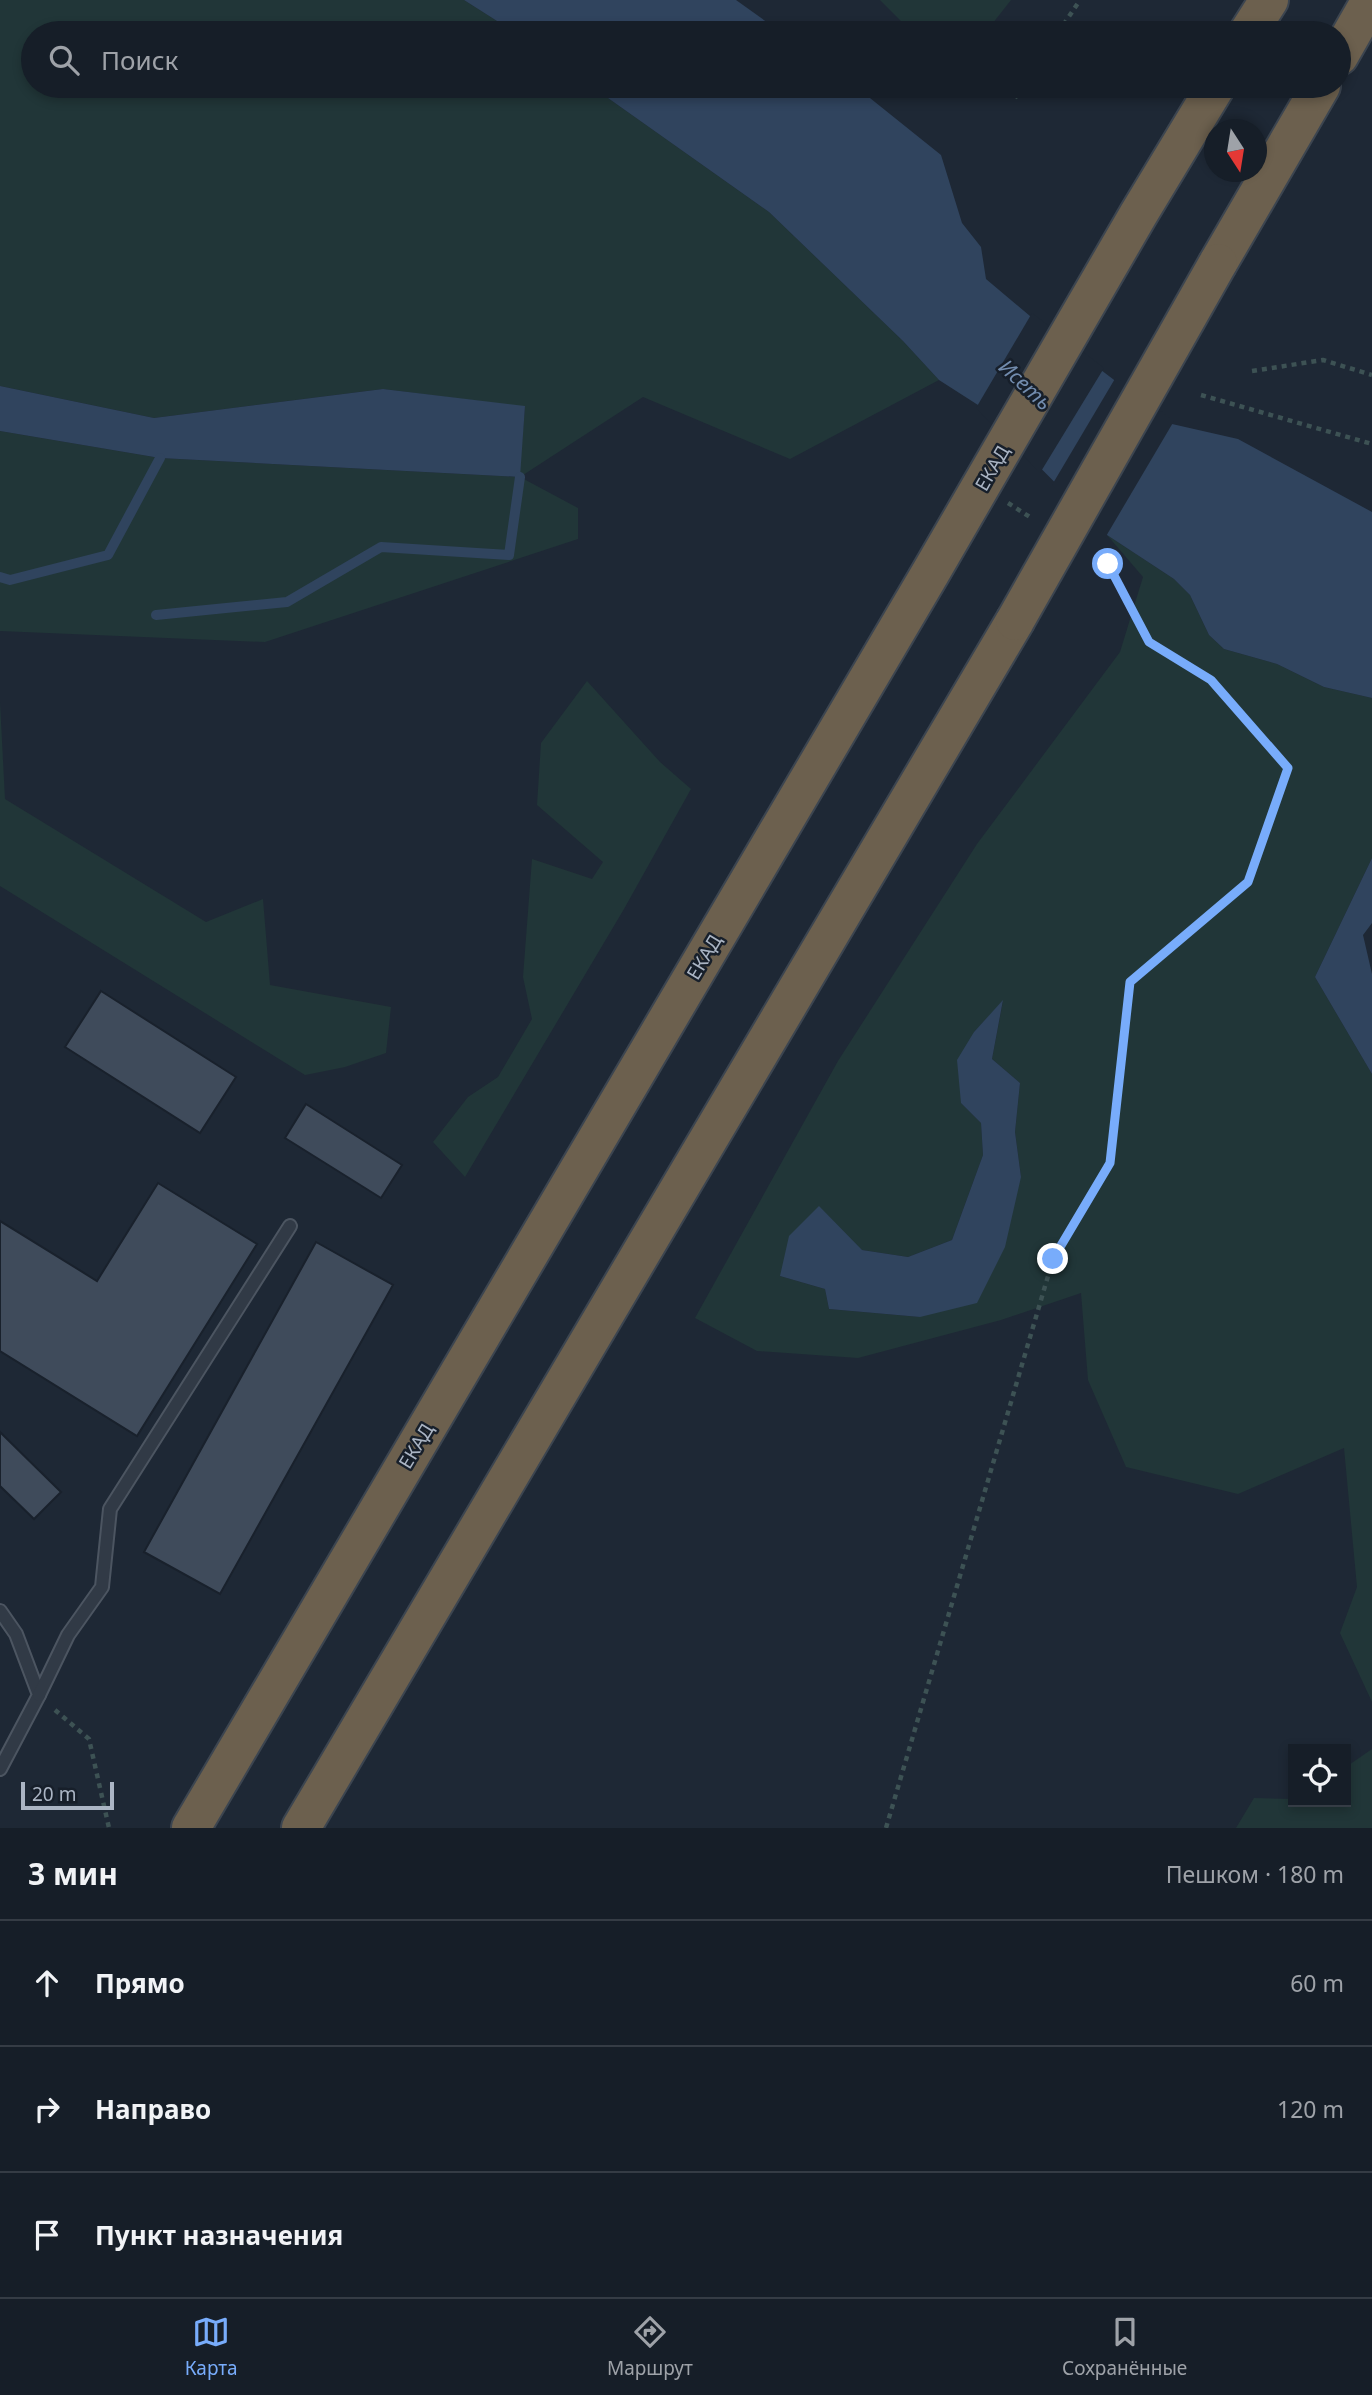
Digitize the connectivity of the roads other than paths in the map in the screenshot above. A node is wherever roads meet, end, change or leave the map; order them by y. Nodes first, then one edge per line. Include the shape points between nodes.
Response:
1 (1269, 0) edge
2 (1371, 0) edge
3 (1256, 21) edge
4 (1351, 35) edge
5 (1209, 98) edge
6 (1314, 98) edge
7 (290, 1226) dead end
8 (0, 1611) edge
9 (39, 1695) junction
10 (0, 1769) edge
11 (191, 1828) edge
12 (302, 1828) edge

1 - 3 highway
2 - 4 highway
5 - 11 highway, ЕКАД
6 - 12 highway, bridge via 1015,621
7 - 9 lane via 110,1509 102,1587 68,1634
8 - 9 lane via 16,1634
9 - 10 lane

